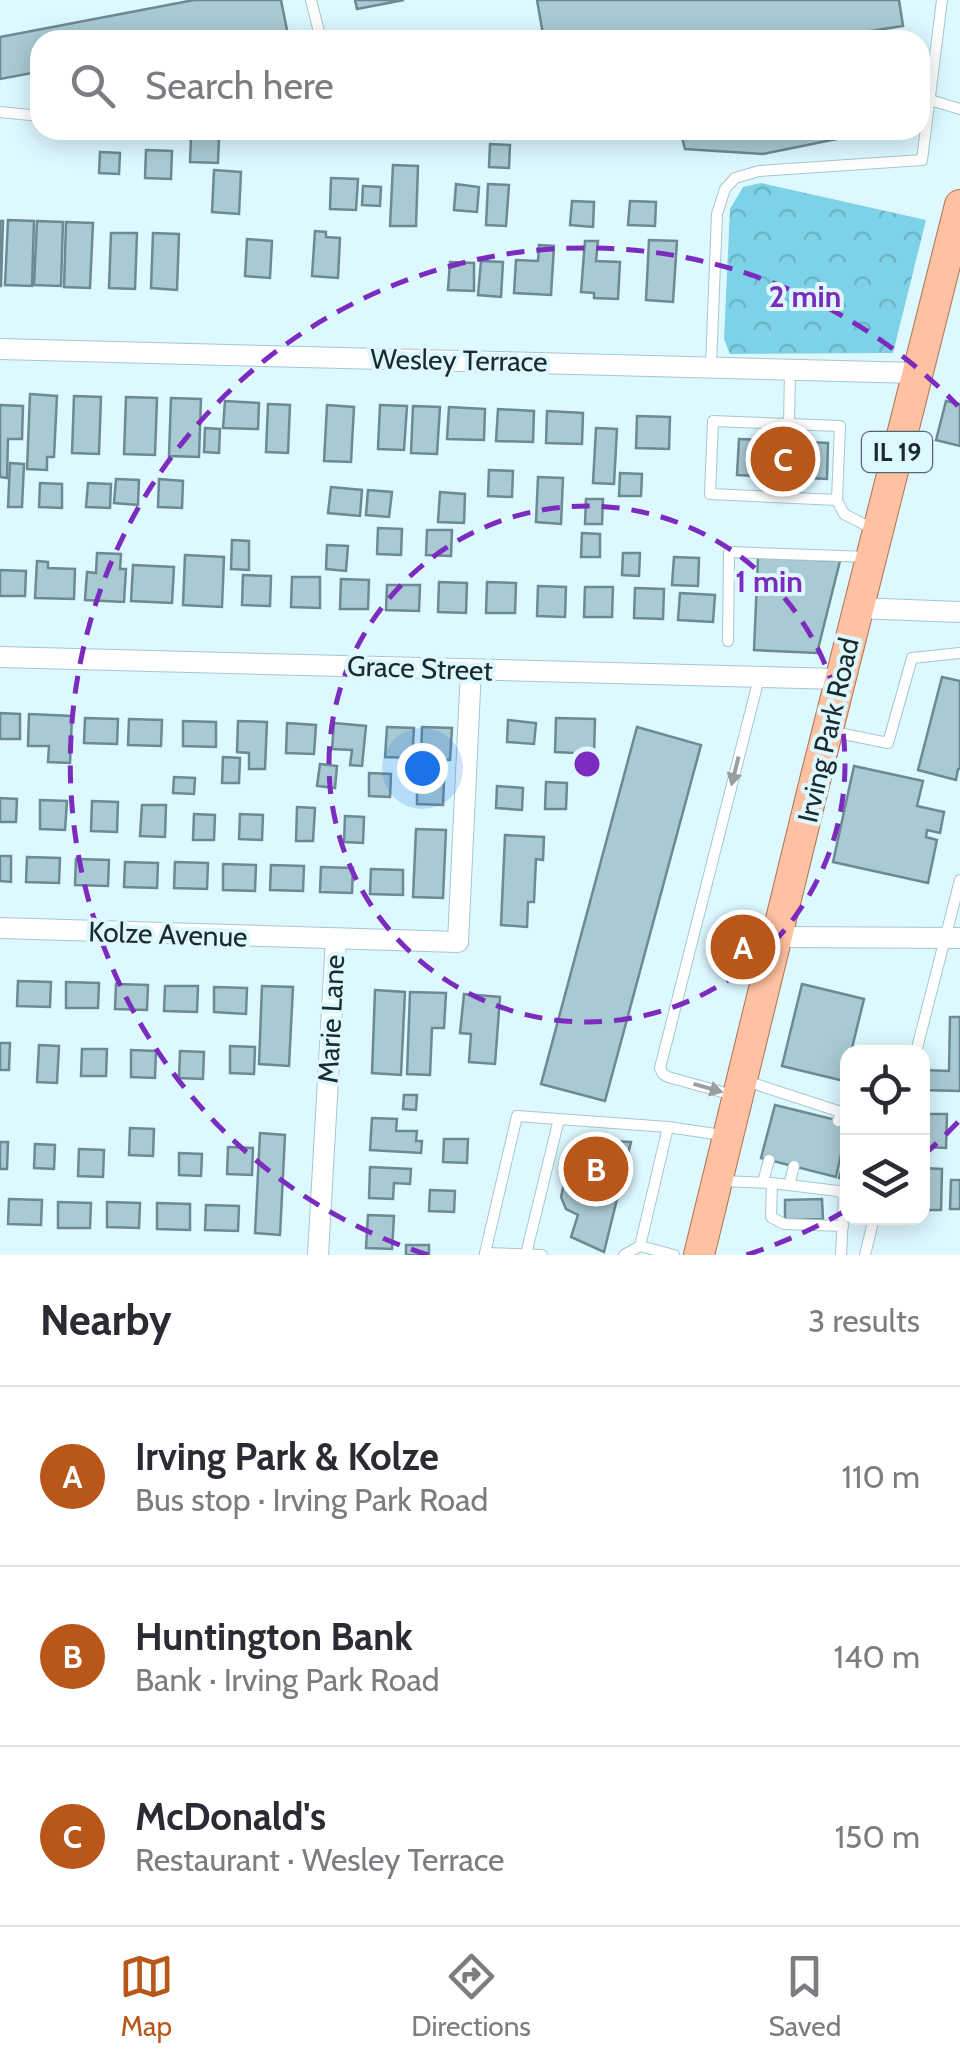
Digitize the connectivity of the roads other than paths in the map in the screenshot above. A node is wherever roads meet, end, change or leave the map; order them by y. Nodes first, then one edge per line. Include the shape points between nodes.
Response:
1 (311, 0) edge
2 (942, 0) edge
3 (318, 30) edge
4 (930, 100) joint
5 (960, 109) edge
6 (0, 112) edge
7 (30, 115) edge
8 (925, 140) edge
9 (960, 206) edge
10 (0, 349) edge
11 (711, 366) junction
12 (790, 370) junction
13 (917, 373) junction
14 (789, 424) junction
15 (837, 500) junction
16 (873, 544) junction
17 (856, 608) junction
18 (960, 612) edge
19 (728, 640) dead end
20 (960, 653) edge
21 (0, 656) edge
22 (471, 669) junction
23 (759, 677) junction
24 (840, 679) junction
25 (828, 731) junction
26 (960, 880) edge
27 (0, 928) edge
28 (778, 937) junction
29 (953, 938) edge
30 (336, 939) junction
31 (918, 1045) edge
32 (740, 1088) junction
33 (786, 1094) junction
34 (783, 1107) dead end
35 (558, 1119) junction
36 (838, 1121) dead end
37 (668, 1126) junction
38 (727, 1136) junction
39 (769, 1160) dead end
40 (794, 1166) dead end
41 (822, 1174) dead end
42 (717, 1180) junction
43 (767, 1183) junction
44 (790, 1185) junction
45 (819, 1188) junction
46 (872, 1225) edge
47 (842, 1226) junction
48 (640, 1246) junction
49 (526, 1254) edge
50 (318, 1255) edge
51 (542, 1255) edge
52 (624, 1255) edge
53 (674, 1255) edge
54 (699, 1255) edge
55 (841, 1255) edge
56 (864, 1255) edge

1 - 3 lane
2 - 4 lane
4 - 5 lane
6 - 7 lane
8 - 11 lane via 922,160 735,178 716,214
9 - 13 main road, Irving Park Road / IL 19
10 - 11 street, Wesley Terrace
11 - 12 street, Wesley Terrace
12 - 13 street, Wesley Terrace
12 - 14 lane
13 - 16 main road, Irving Park Road / IL 19
14 - 15 lane via 840,426
14 - 15 lane via 713,421 710,494
15 - 16 lane
16 - 17 main road, Irving Park Road / IL 19
16 - 19 lane via 729,552
17 - 18 street
17 - 24 main road, Irving Park Road / IL 19
20 - 25 lane via 912,658 888,742
21 - 22 street, Grace Street
22 - 23 street, Grace Street
22 - 30 street, Marie Lane via 458,942
23 - 24 street, Grace Street
23 -> 32 lane via 660,1066 668,1077
24 - 25 main road, Irving Park Road / IL 19
25 - 28 main road, Irving Park Road / IL 19
26 - 29 lane
27 - 30 street, Kolze Avenue
28 - 29 street
28 - 32 main road, Irving Park Road / IL 19
29 - 31 lane
30 - 50 street, Marie Lane
32 - 33 lane
32 - 38 main road, Irving Park Road / IL 19
33 - 34 lane
33 - 36 lane via 810,1108 840,1112
35 - 37 lane
35 - 49 lane
35 - 49 lane via 517,1116 485,1253
37 - 38 lane
37 - 48 lane
38 - 42 main road, Irving Park Road / IL 19
39 - 43 lane
40 - 44 lane
41 - 45 lane
42 - 43 lane
42 - 54 main road, Irving Park Road / IL 19
43 - 44 lane
43 - 47 lane via 771,1216 784,1224
44 - 45 lane
45 - 47 lane via 844,1196
46 - 56 lane
47 - 55 lane
48 - 52 lane
48 - 53 lane
49 - 51 lane

